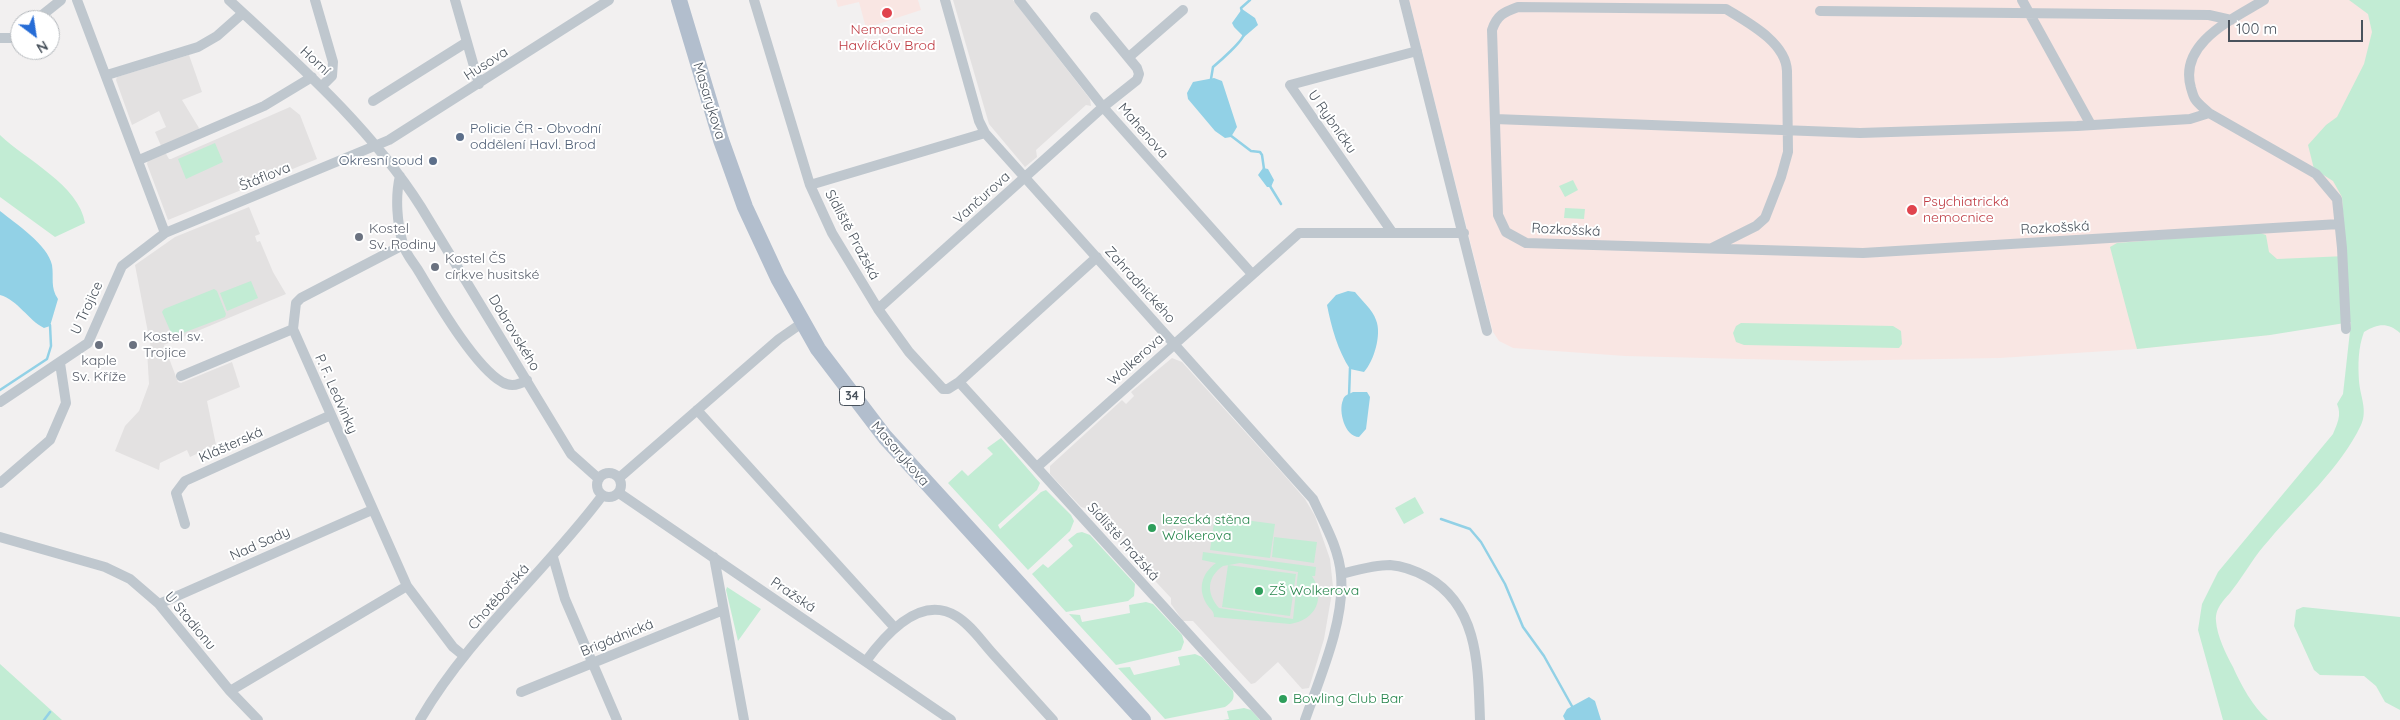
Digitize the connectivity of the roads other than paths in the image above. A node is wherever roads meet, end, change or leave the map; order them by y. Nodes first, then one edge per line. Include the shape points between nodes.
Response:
1 (61, 0) edge
2 (78, 0) edge
3 (229, 0) edge
4 (315, 0) edge
5 (455, 0) edge
6 (609, 0) edge
7 (680, 0) edge
8 (754, 0) edge
9 (945, 0) edge
10 (1019, 0) edge
11 (1404, 0) edge
12 (2022, 0) edge
13 (2264, 0) edge
14 (1528, 4) edge
15 (48, 10) edge
16 (1183, 10) dead end
17 (1820, 11) dead end
18 (243, 13) junction
19 (2029, 13) junction
20 (1095, 17) dead end
21 (2231, 20) junction
22 (467, 42) junction
23 (1417, 51) junction
24 (1129, 57) junction
25 (107, 75) junction
26 (312, 77) junction
27 (479, 84) junction
28 (322, 86) junction
29 (373, 101) dead end
30 (1103, 107) junction
31 (2208, 113) junction
32 (1495, 119) junction
33 (2091, 125) junction
34 (1788, 130) junction
35 (985, 133) junction
36 (376, 147) junction
37 (139, 160) junction
38 (400, 176) junction
39 (1024, 178) junction
40 (810, 185) junction
41 (2339, 224) junction
42 (165, 232) junction
43 (1392, 232) junction
44 (1464, 233) junction
45 (403, 245) junction
46 (1712, 248) junction
47 (1097, 257) junction
48 (1252, 274) junction
49 (878, 308) junction
50 (802, 323) junction
51 (293, 329) junction
52 (2346, 329) dead end
53 (1488, 331) dead end
54 (1174, 344) junction
55 (60, 363) junction
56 (181, 376) dead end
57 (527, 380) junction
58 (959, 382) junction
59 (0, 402) edge
60 (697, 410) junction
61 (331, 415) junction
62 (1037, 467) junction
63 (619, 478) junction
64 (599, 479) junction
65 (0, 483) edge
66 (619, 493) junction
67 (602, 496) junction
68 (372, 510) junction
69 (185, 524) dead end
70 (0, 537) edge
71 (553, 557) junction
72 (714, 557) junction
73 (1341, 574) junction
74 (406, 586) junction
75 (159, 604) junction
76 (723, 610) junction
77 (895, 628) junction
78 (464, 656) junction
79 (866, 661) junction
80 (592, 662) junction
81 (230, 691) junction
82 (521, 692) dead end
83 (938, 716) edge
84 (613, 719) edge
85 (258, 720) edge
86 (420, 720) edge
87 (744, 720) edge
88 (951, 720) edge
89 (1053, 720) edge
90 (1143, 720) edge
91 (1267, 720) edge
92 (1305, 720) edge
93 (1480, 720) edge

1 - 15 street
2 - 25 street
3 - 18 street, Horní
4 - 28 street via 333,62 332,76
5 - 22 street
6 - 27 street, Husova
7 - 50 main road, Masarykova / 34 via 721,140 745,207
8 - 40 street, Sídliště Pražská
9 - 35 street, Zahradnického
10 - 30 street, Mahenova
11 - 23 street
12 - 19 street
13 - 21 street
14 - 32 street, Rozkošská via 1505,11 1496,18 1492,30
14 - 34 street, Rozkošská via 1726,9 1778,47 1787,62
16 - 24 street
17 - 19 street
18 - 25 street via 208,42
18 - 26 street, Horní
19 - 21 street via 2209,15
19 - 33 street
20 - 24 street, Vančurova
21 - 31 street via 2199,45 2191,61 2188,76 2194,98
22 - 27 street
22 - 29 street, Husova
23 - 43 street, U Rybníčku via 1290,85
23 - 44 street
24 - 30 street, Vančurova via 1139,74 1137,80
25 - 37 street
26 - 28 street, Horní
26 - 37 street via 264,106
27 - 36 street, Husova
28 - 36 street, Horní
30 - 39 street, Vančurova
30 - 48 street, Mahenova
31 - 33 street via 2190,119
31 - 41 street via 2316,174 2336,199
32 - 34 street
32 - 46 street, Rozkošská via 1498,215 1504,228 1517,239 1526,243
33 - 34 street via 1860,133
34 - 46 street, Rozkošská via 1785,160 1765,218 1756,226
35 - 39 street, Zahradnického
35 - 40 street
36 - 38 street, Dobrovského
36 - 42 street, Štáflova
37 - 42 street
38 - 45 street via 396,192
38 - 57 street, Dobrovského
39 - 47 street, Zahradnického
39 - 49 street, Vančurova
40 - 49 street, Sídliště Pražská via 832,234
41 - 46 street, Rozkošská via 1863,253
41 - 52 street
42 - 55 street, U Trojice via 122,266 90,339
43 - 44 street
43 - 48 street, Wolkerova via 1299,233
44 - 53 street
45 - 51 street via 301,298 296,304
45 - 57 street via 483,366 502,382 517,385
47 - 54 street, Zahradnického
47 - 58 street
48 - 54 street, Wolkerova
49 - 58 street, Sídliště Pražská via 909,352 940,386 945,390
50 - 60 street
50 - 90 main road, Masarykova / 34 via 829,365 885,437
51 - 56 street
51 - 61 street, P. F. Ledvinky
54 - 62 street, Wolkerova
54 - 73 street, Zahradnického via 1312,499 1332,540
55 - 59 street, U Trojice
55 - 65 street via 66,403 50,440
57 - 64 street, Dobrovského via 571,454
58 - 62 street, Sídliště Pražská
60 - 63 street
60 - 77 street
61 - 68 street, P. F. Ledvinky
61 - 69 street, Klášterská via 185,481 176,493
62 - 91 street, Sídliště Pražská
63 - 64 street via 609,473
63 - 66 street via 622,485
64 - 67 street via 597,488
66 - 67 street via 613,497
66 - 72 street, Pražská
67 - 71 street, Chotěbořská
68 - 74 street, P. F. Ledvinky
68 - 75 street, Nad Sady
70 - 75 street, U Stadionu via 105,567 130,579
71 - 78 street, Chotěbořská
71 - 80 street via 565,600
72 - 76 street
72 - 79 street, Pražská
73 - 92 street, Zahradnického via 1335,626
73 - 93 street via 1376,566 1393,566 1424,575 1447,591 1465,615 1472,635
74 - 78 street, P. F. Ledvinky via 453,647
74 - 81 street
75 - 81 street, U Stadionu
76 - 80 street, Brigádnická
76 - 87 street
77 - 79 street
77 - 89 street via 922,612 939,611 955,616 968,626
78 - 86 street, Chotěbořská
79 - 83 street, Pražská
80 - 82 street, Brigádnická
80 - 84 street
81 - 85 street, U Stadionu
83 - 88 street, Pražská

